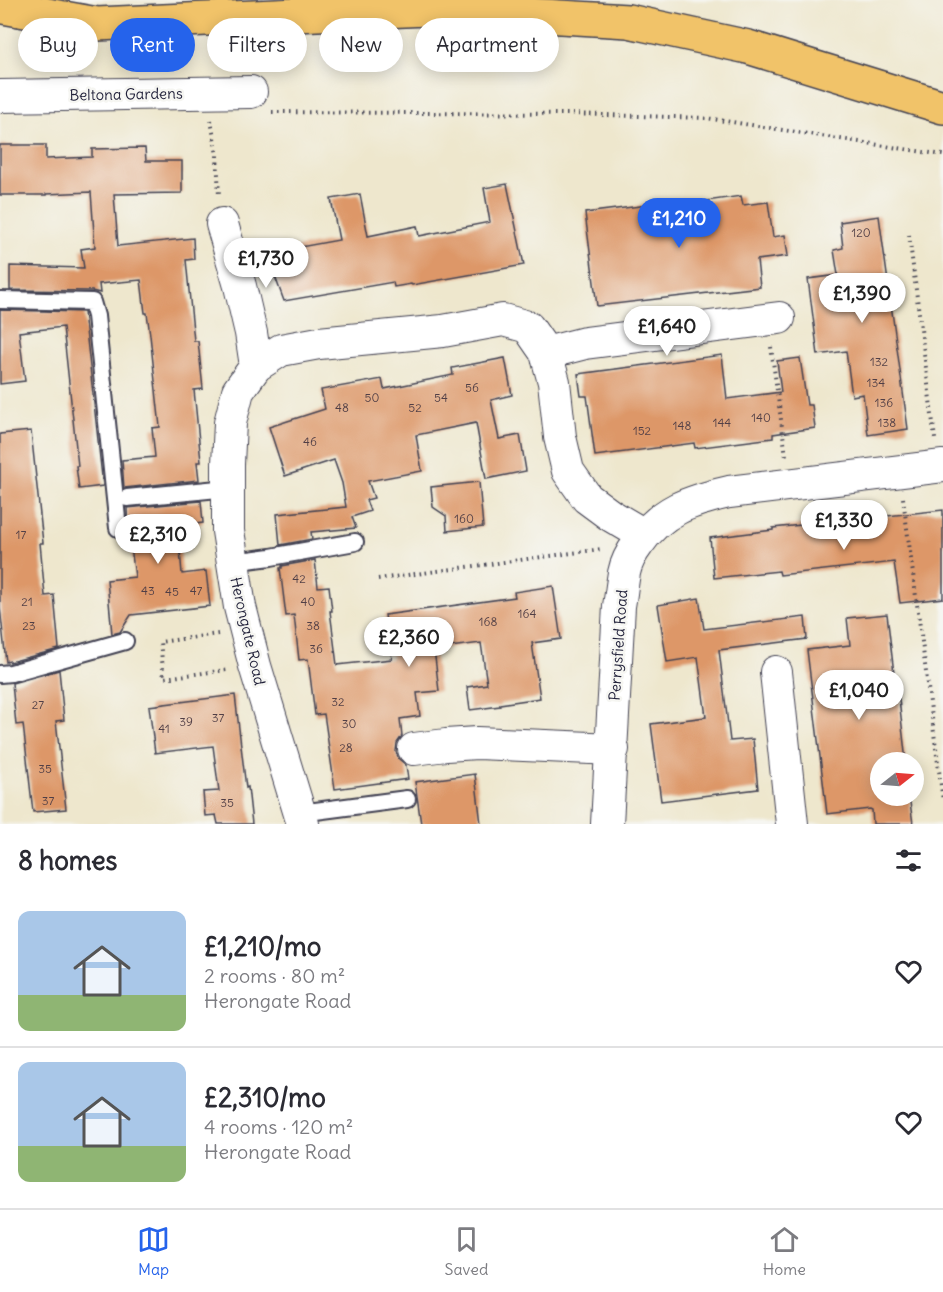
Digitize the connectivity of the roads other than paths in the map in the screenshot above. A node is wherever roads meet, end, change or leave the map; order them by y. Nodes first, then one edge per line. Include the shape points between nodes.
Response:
1 (60, 0) edge
2 (2, 7) edge
3 (251, 92) road end
4 (0, 96) edge
5 (943, 107) edge
6 (222, 224) road end
7 (0, 300) edge
8 (773, 319) road end
9 (546, 353) junction
10 (256, 366) junction
11 (941, 466) edge
12 (228, 488) junction
13 (127, 498) dead end
14 (118, 528) dead end
15 (644, 535) junction
16 (355, 542) dead end
17 (233, 562) junction
18 (125, 641) dead end
19 (776, 672) dead end
20 (0, 674) edge
21 (414, 749) dead end
22 (613, 749) junction
23 (407, 799) dead end
24 (302, 818) edge
25 (608, 824) edge
26 (792, 824) edge

1 - 2 highway
2 - 5 highway via 97,24 427,9 628,21 748,47
3 - 4 street, Beltona Gardens
6 - 10 street via 240,286
7 - 14 lane via 92,302
8 - 9 street via 585,343
9 - 10 street, Herongate Road via 528,327 503,320 281,350
9 - 15 street, Herongate Road via 568,471 587,498
10 - 12 street, Herongate Road via 238,391 230,423
11 - 15 street, Perrysfield Road via 729,492 675,509
12 - 13 lane
12 - 17 street, Herongate Road
15 - 22 street, Perrysfield Road via 624,571
16 - 17 lane
17 - 24 street, Herongate Road via 255,666
18 - 20 lane
19 - 26 street
21 - 22 street via 477,743
22 - 25 street, Perrysfield Road
23 - 24 lane

